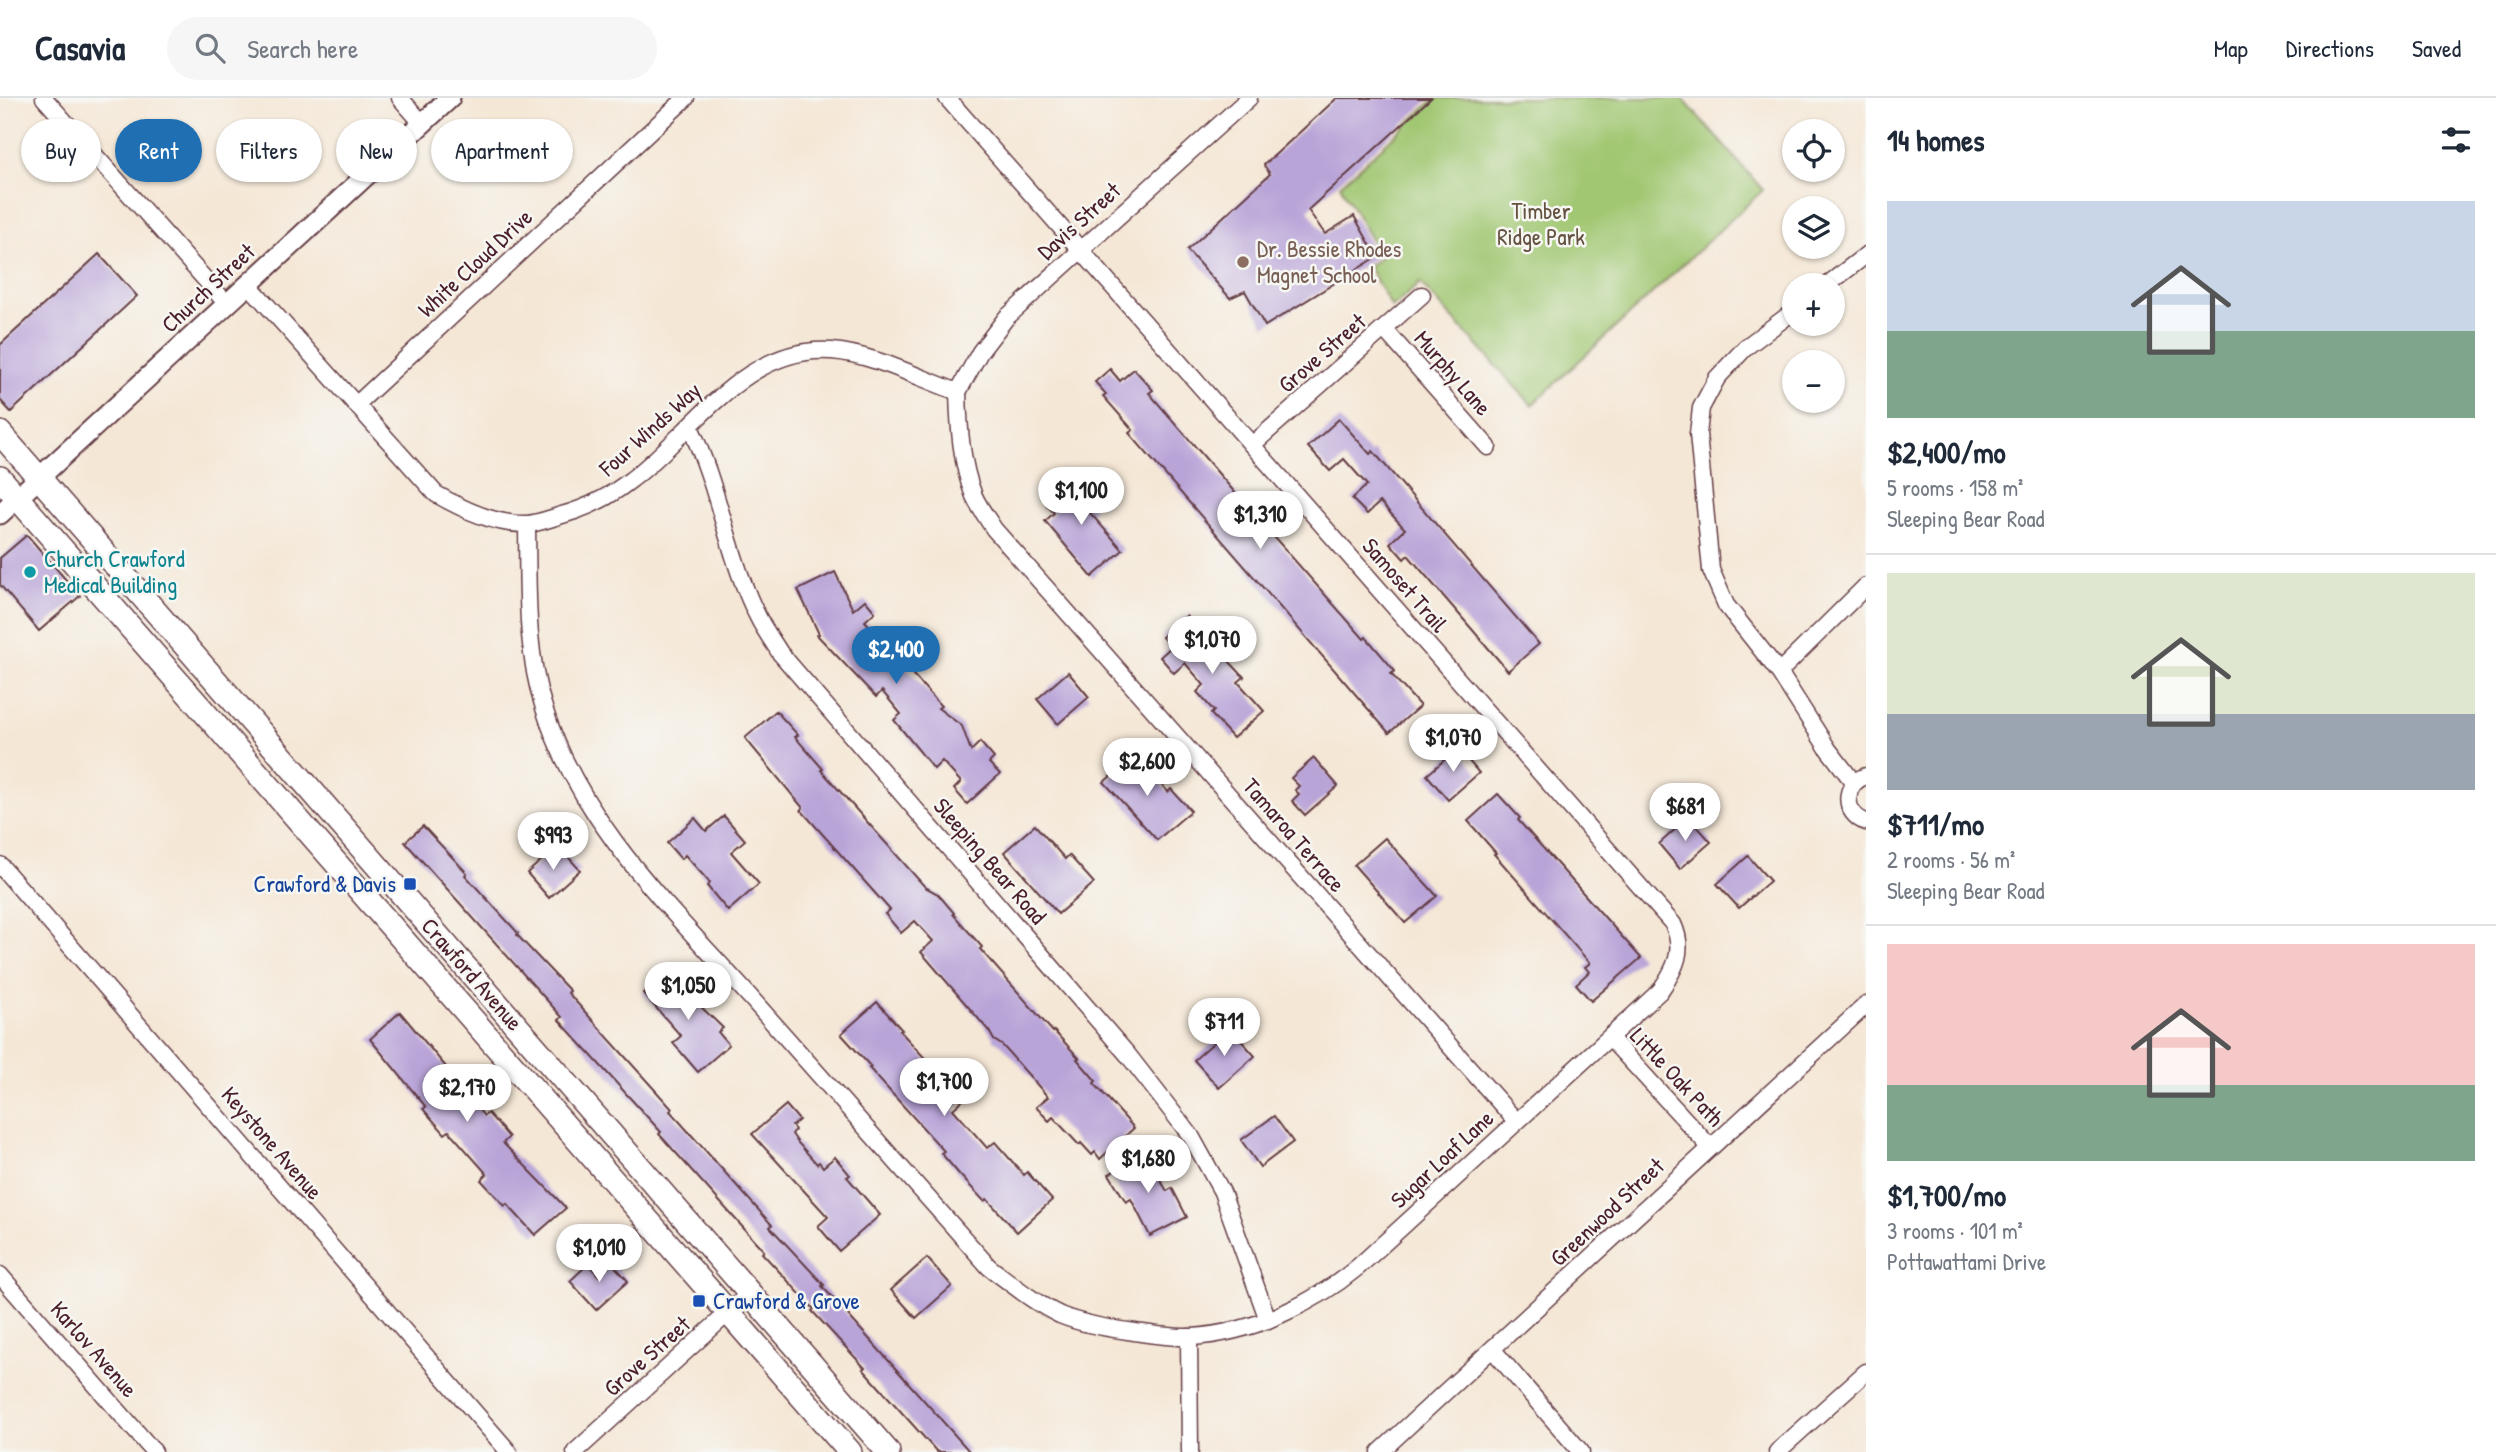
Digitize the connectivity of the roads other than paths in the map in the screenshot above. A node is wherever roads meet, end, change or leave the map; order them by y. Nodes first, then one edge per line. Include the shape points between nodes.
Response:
1 (44, 98) edge
2 (400, 98) edge
3 (450, 98) edge
4 (686, 98) edge
5 (947, 98) edge
6 (1249, 98) edge
7 (422, 123) junction
8 (1082, 250) junction
9 (1866, 255) edge
10 (1843, 273) edge
11 (248, 284) junction
12 (1422, 295) dead end
13 (227, 304) junction
14 (1782, 320) edge
15 (1384, 329) junction
16 (958, 392) junction
17 (357, 404) junction
18 (690, 427) junction
19 (0, 433) edge
20 (1252, 445) junction
21 (1488, 447) dead end
22 (0, 478) edge
23 (40, 478) junction
24 (18, 498) junction
25 (0, 514) edge
26 (527, 525) junction
27 (1866, 586) edge
28 (1779, 673) junction
29 (1860, 779) edge
30 (1866, 822) edge
31 (0, 865) edge
32 (397, 888) junction
33 (375, 907) junction
34 (1680, 949) joint
35 (1866, 1005) edge
36 (1610, 1038) junction
37 (1516, 1121) junction
38 (1710, 1147) junction
39 (0, 1275) edge
40 (750, 1293) junction
41 (728, 1313) junction
42 (1268, 1320) junction
43 (1189, 1337) junction
44 (1493, 1350) junction
45 (1866, 1371) edge
46 (154, 1452) edge
47 (509, 1452) edge
48 (575, 1452) edge
49 (850, 1452) edge
50 (888, 1452) edge
51 (1190, 1452) edge
52 (1380, 1452) edge
53 (1581, 1452) edge
54 (1777, 1452) edge

1 - 13 street
2 - 7 street
3 - 7 street, Church Street
4 - 17 street, White Cloud Drive
5 - 8 street, Samoset Trail
6 - 8 street, Davis Street
7 - 11 street, Church Street
8 - 16 street, Davis Street via 1006,318
8 - 20 street, Samoset Trail
9 - 10 street
11 - 13 street, Church Street
11 - 17 street, Four Winds Way
12 - 15 street, Grove Street
13 - 23 street, Church Street
14 - 28 street via 1746,347 1717,378 1701,408 1698,434 1711,570 1726,605
15 - 20 street, Grove Street
15 - 21 street, Murphy Lane
16 - 18 street, Four Winds Way via 866,358 831,351 797,354 734,383
16 - 37 street, Tamaroa Terrace via 965,466 975,497 994,529
17 - 26 street, Four Winds Way via 436,494 464,510
18 - 26 street, Four Winds Way via 611,495 582,510
18 - 42 street, Sleeping Bear Road via 705,457 746,588 780,653 1128,1055 1191,1136 1222,1192
19 - 23 main road, Crawford Avenue
20 - 34 street, Samoset Trail via 1673,924
22 - 24 main road, Crawford Avenue
23 - 24 street, Church Street
23 - 32 main road, Crawford Avenue
24 - 25 street, Church Street
24 - 33 main road, Crawford Avenue
26 - 43 street, Sugar Loaf Lane via 533,652 543,707 566,765 597,820 989,1267 1028,1297 1062,1315 1099,1327
27 - 28 street
28 - 29 street via 1828,749
29 - 30 street via 1850,789 1848,804 1856,817
31 - 47 street, Keystone Avenue
32 - 33 street
32 - 40 main road, Crawford Avenue
33 - 41 main road, Crawford Avenue
34 - 36 street, Sugar Loaf Lane via 1660,991
35 - 38 street, Greenwood Street
36 - 37 street, Sugar Loaf Lane
36 - 38 street, Little Oak Path
37 - 42 street, Sugar Loaf Lane via 1339,1283
38 - 44 street, Greenwood Street
39 - 46 street, Karlov Avenue
40 - 41 street, Grove Street
40 - 50 main road, Crawford Avenue
41 - 48 street, Grove Street
41 - 49 main road, Crawford Avenue
42 - 43 street, Sugar Loaf Lane
43 - 51 street
44 - 52 street, Greenwood Street
44 - 53 street
45 - 54 street

